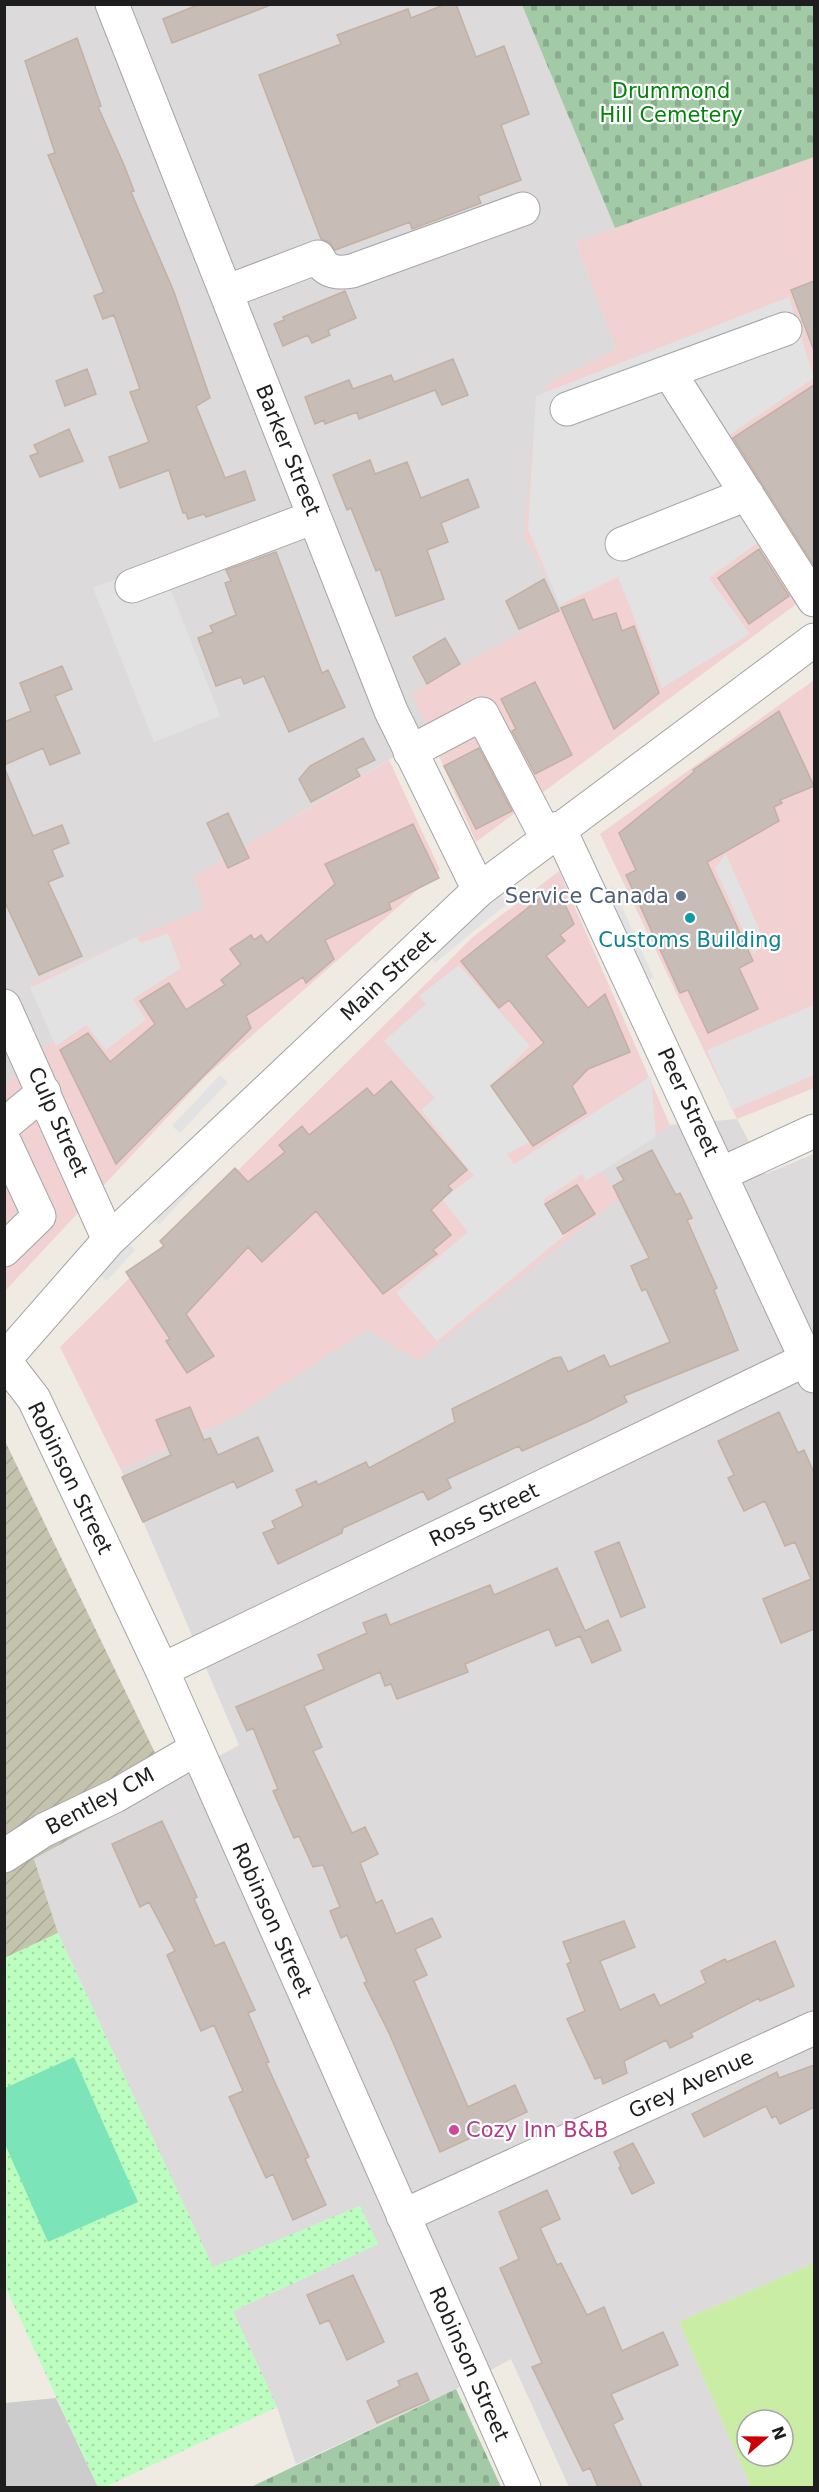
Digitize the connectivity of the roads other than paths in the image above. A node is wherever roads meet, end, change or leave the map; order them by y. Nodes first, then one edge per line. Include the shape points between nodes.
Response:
1 (112, 4) edge
2 (523, 209) dead end
3 (226, 292) junction
4 (784, 329) dead end
5 (669, 372) junction
6 (567, 409) dead end
7 (747, 494) junction
8 (314, 517) junction
9 (622, 544) dead end
10 (132, 586) dead end
11 (814, 600) edge
12 (814, 640) edge
13 (410, 752) junction
14 (553, 833) junction
15 (479, 890) junction
16 (4, 1006) edge
17 (44, 1092) junction
18 (4, 1125) edge
19 (814, 1131) edge
20 (4, 1141) edge
21 (721, 1174) junction
22 (109, 1240) junction
23 (4, 1250) edge
24 (4, 1360) edge
25 (811, 1368) edge
26 (162, 1670) junction
27 (196, 1749) junction
28 (4, 1856) edge
29 (814, 2028) edge
30 (404, 2216) junction
31 (524, 2487) edge

1 - 3 street, Barker Street
2 - 3 street via 351,271 330,271 318,257
3 - 8 street, Barker Street
4 - 5 street
5 - 6 street
5 - 7 street
7 - 9 street
7 - 11 street
8 - 10 street
8 - 13 street, Barker Street
12 - 14 street, Main Street
13 - 14 street, Peer Street via 482,714
13 - 15 street, Barker Street
14 - 15 street, Main Street
14 - 21 street, Peer Street
15 - 22 street, Main Street
16 - 17 street, Culp Street
17 - 18 street
17 - 22 street, Culp Street
19 - 21 street
20 - 23 street via 39,1216
21 - 25 street, Peer Street
22 - 24 street, Main Street
24 - 26 street, Robinson Street via 34,1399
25 - 26 street, Ross Street
26 - 27 street, Robinson Street
27 - 28 street, Bentley CM via 115,1796 44,1830
27 - 30 street, Robinson Street
29 - 30 street, Grey Avenue
30 - 31 street, Robinson Street

